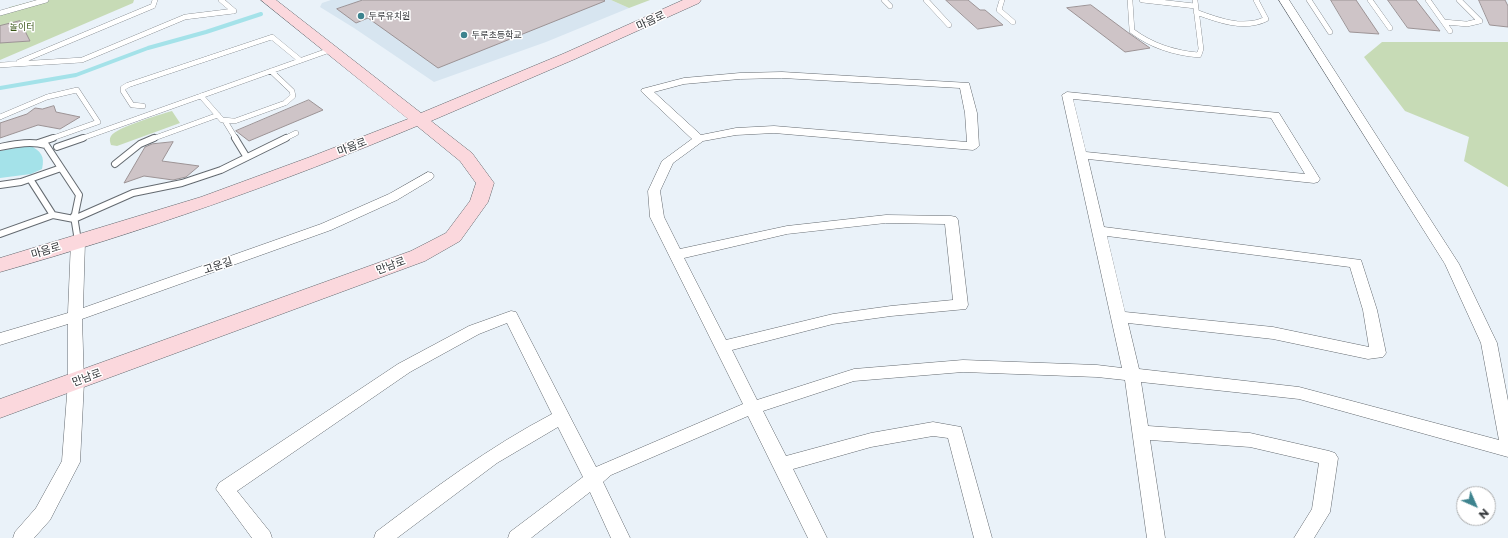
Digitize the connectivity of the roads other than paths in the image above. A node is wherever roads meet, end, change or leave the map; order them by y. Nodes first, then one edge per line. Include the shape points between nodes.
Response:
1 (46, 0) edge
2 (155, 0) edge
3 (221, 0) edge
4 (268, 0) edge
5 (694, 0) edge
6 (884, 0) edge
7 (926, 0) edge
8 (1002, 0) edge
9 (1130, 0) edge
10 (1142, 0) edge
11 (1195, 0) edge
12 (1256, 0) edge
13 (1284, 0) edge
14 (1309, 0) edge
15 (1370, 0) edge
16 (1428, 0) edge
17 (1459, 0) edge
18 (890, 6) dead end
19 (1196, 9) junction
20 (10, 10) junction
21 (0, 13) edge
22 (0, 19) edge
23 (1013, 22) dead end
24 (1444, 22) junction
25 (949, 25) dead end
26 (1390, 28) dead end
27 (1450, 31) dead end
28 (1330, 32) dead end
29 (330, 50) junction
30 (300, 60) junction
31 (13, 64) junction
32 (0, 66) edge
33 (271, 71) junction
34 (201, 96) junction
35 (143, 106) dead end
36 (218, 115) junction
37 (0, 117) edge
38 (419, 120) junction
39 (225, 122) junction
40 (296, 132) dead end
41 (699, 139) junction
42 (38, 143) junction
43 (0, 147) edge
44 (57, 148) dead end
45 (1081, 155) junction
46 (246, 156) junction
47 (115, 164) dead end
48 (61, 168) junction
49 (428, 176) dead end
50 (30, 179) junction
51 (0, 185) edge
52 (72, 209) dead end
53 (53, 214) junction
54 (74, 219) junction
55 (1098, 231) junction
56 (0, 234) edge
57 (78, 241) junction
58 (676, 255) junction
59 (0, 265) edge
60 (74, 316) junction
61 (1118, 317) junction
62 (0, 338) edge
63 (722, 347) junction
64 (1132, 375) junction
65 (76, 382) junction
66 (752, 408) junction
67 (0, 409) edge
68 (561, 417) junction
69 (1140, 432) junction
70 (1508, 445) edge
71 (1508, 450) edge
72 (781, 465) junction
73 (593, 479) junction
74 (22, 538) edge
75 (263, 538) edge
76 (383, 538) edge
77 (517, 538) edge
78 (621, 538) edge
79 (818, 538) edge
80 (983, 538) edge
81 (1156, 538) edge
82 (1303, 538) edge

1 - 20 lane via 20,5
2 - 31 lane via 153,6
3 - 31 lane via 234,11 185,17 82,60
4 - 29 street, 만남로
5 - 38 street, 마음로 via 625,33
6 - 18 lane
7 - 25 lane
8 - 23 lane via 999,10
9 - 19 lane via 1132,31 1141,38 1173,52 1198,55 1201,49
10 - 19 lane
11 - 19 lane
12 - 19 lane via 1266,19 1252,25 1215,19
13 - 70 street via 1452,264 1490,343
14 - 28 lane
15 - 26 lane
16 - 24 lane
17 - 24 lane via 1480,21 1475,24
20 - 21 lane
20 - 22 lane
24 - 27 lane
29 - 30 lane
29 - 38 street, 만남로
30 - 33 lane
30 - 35 lane via 272,36 123,88 132,105
31 - 32 lane
33 - 34 lane
33 - 39 lane via 294,94 293,96 285,103 235,121
34 - 36 lane
34 - 44 lane
36 - 39 lane
36 - 47 lane via 140,144
37 - 42 lane via 35,101 76,90 98,122
38 - 57 street, 마음로 via 209,200
38 - 65 street, 만남로 via 466,157 485,183 479,202 452,237 418,256
39 - 46 lane
40 - 46 lane
41 - 41 street via 646,91 684,81 768,75 965,86 974,146 793,130 752,129
41 - 58 street via 668,161 654,191 657,217
42 - 43 lane via 24,142
42 - 48 lane via 46,145
45 - 45 street via 1067,95 1275,115 1314,179
45 - 55 street
46 - 54 lane via 221,170 182,183 133,193
48 - 50 lane
48 - 54 lane via 79,195
49 - 60 street, 고운길 via 393,197 326,227
50 - 51 lane
50 - 53 lane
52 - 54 lane
53 - 54 lane
53 - 56 lane
54 - 57 lane
55 - 61 street
55 - 61 street via 1356,263 1370,310 1378,353 1273,333
57 - 59 street, 마음로
57 - 60 street
58 - 63 street
58 - 63 street via 787,230 886,219 951,220 961,305 833,319
60 - 62 street, 고운길
60 - 65 street
61 - 64 street
63 - 66 street
64 - 66 street via 1097,371 963,366 854,375
64 - 69 street
64 - 71 street via 1299,393
65 - 67 street, 만남로
65 - 74 street via 71,462 43,514
66 - 72 street
66 - 73 street via 605,470
68 - 73 street
68 - 75 street via 511,316 474,330 404,368 225,489
68 - 76 street via 529,433 471,471
69 - 81 street
69 - 82 street via 1250,440 1328,458 1321,512
72 - 79 street
72 - 80 street via 871,440 933,430 955,432
73 - 77 street
73 - 78 street

